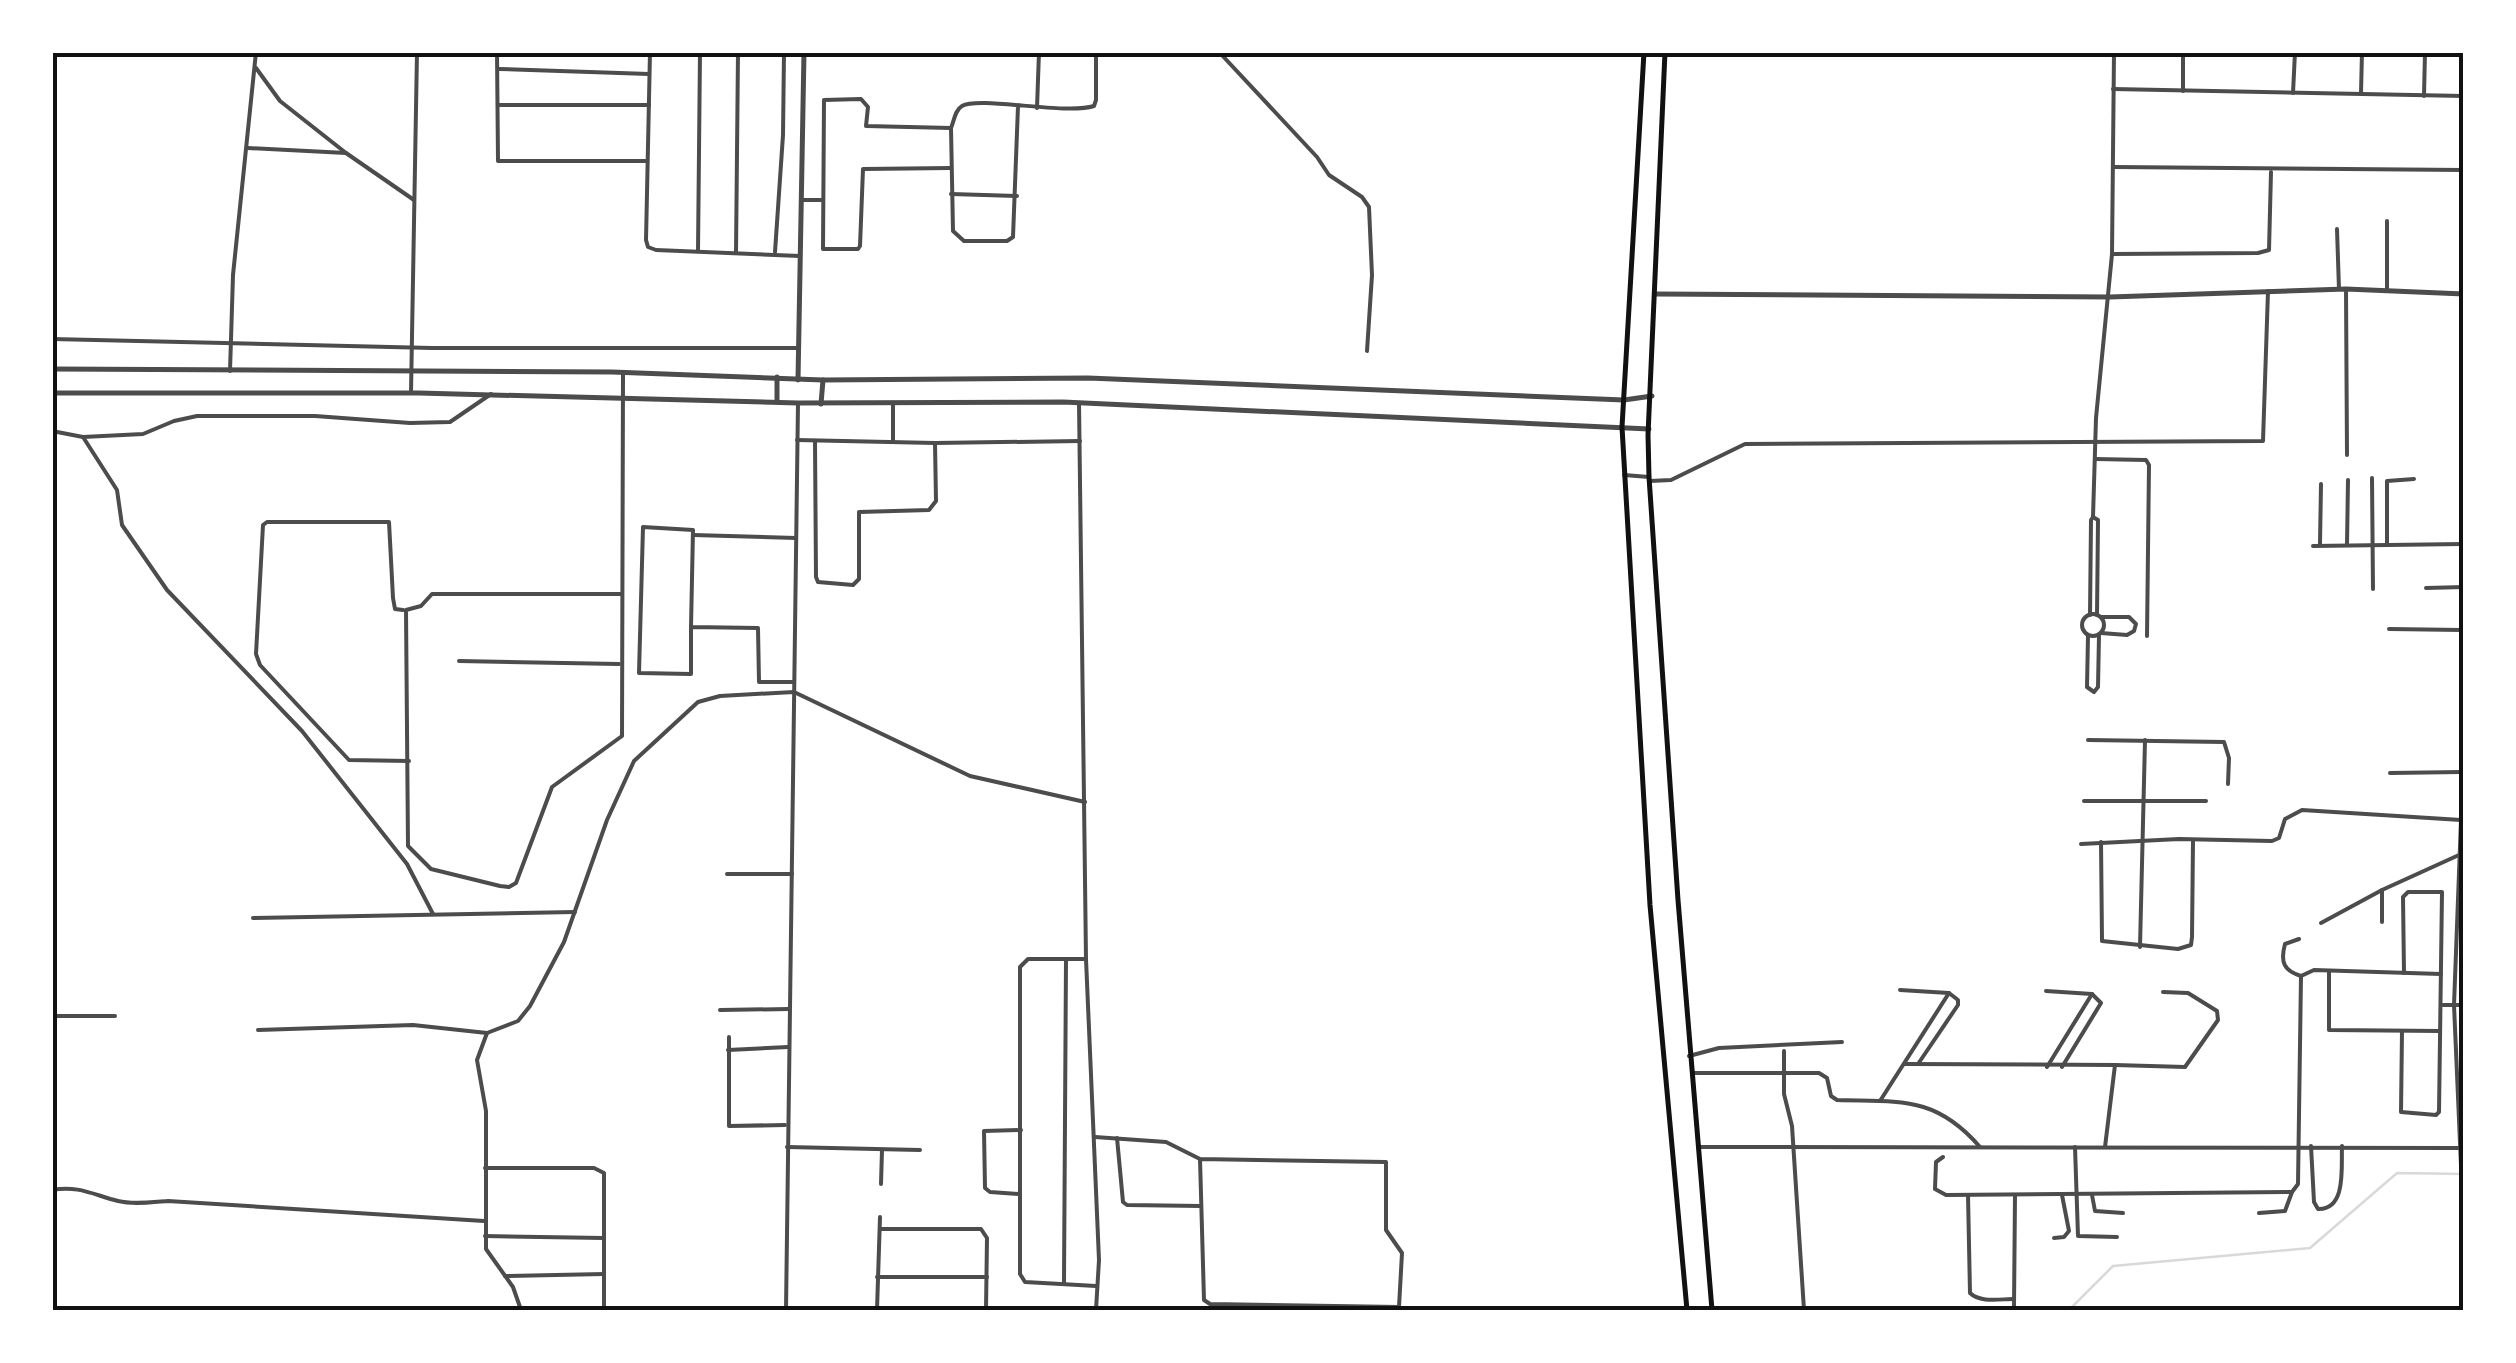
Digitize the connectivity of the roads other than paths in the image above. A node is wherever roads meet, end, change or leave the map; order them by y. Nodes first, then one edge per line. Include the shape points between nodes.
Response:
1 (256, 52) edge
2 (417, 52) edge
3 (497, 52) edge
4 (650, 52) edge
5 (700, 52) edge
6 (738, 52) edge
7 (784, 52) edge
8 (804, 52) edge
9 (1038, 52) edge
10 (1096, 52) edge
11 (1219, 52) edge
12 (1644, 52) edge
13 (1666, 52) edge
14 (2114, 52) edge
15 (2182, 52) edge
16 (2294, 52) edge
17 (2362, 52) edge
18 (2425, 52) edge
19 (256, 68) junction
20 (497, 69) junction
21 (649, 74) junction
22 (2113, 89) junction
23 (2183, 91) junction
24 (2294, 93) junction
25 (2361, 94) junction
26 (2424, 96) junction
27 (2464, 96) edge
28 (498, 105) junction
29 (649, 105) junction
30 (1018, 106) junction
31 (1037, 108) junction
32 (952, 128) junction
33 (248, 148) junction
34 (346, 153) junction
35 (647, 161) junction
36 (2114, 166) junction
37 (952, 168) junction
38 (2271, 170) junction
39 (2464, 170) edge
40 (952, 194) junction
41 (1016, 196) junction
42 (414, 200) junction
43 (801, 200) junction
44 (821, 200) junction
45 (2387, 221) dead end
46 (2337, 229) dead end
47 (698, 252) junction
48 (736, 253) junction
49 (775, 254) junction
50 (2112, 254) junction
51 (800, 256) junction
52 (2343, 289) junction
53 (2387, 290) junction
54 (2268, 291) junction
55 (1656, 294) junction
56 (2462, 294) edge
57 (2110, 297) junction
58 (52, 339) edge
59 (231, 344) junction
60 (410, 347) junction
61 (799, 348) junction
62 (1367, 351) dead end
63 (52, 369) edge
64 (412, 370) junction
65 (230, 371) junction
66 (622, 372) junction
67 (777, 377) junction
68 (798, 380) junction
69 (822, 380) junction
70 (411, 393) junction
71 (52, 394) edge
72 (491, 394) junction
73 (1652, 396) junction
74 (622, 398) junction
75 (1624, 400) junction
76 (776, 401) junction
77 (1079, 403) junction
78 (798, 404) junction
79 (821, 404) junction
80 (893, 404) junction
81 (1622, 427) junction
82 (1648, 429) junction
83 (52, 431) edge
84 (83, 437) junction
85 (797, 440) junction
86 (1080, 440) junction
87 (815, 441) junction
88 (893, 442) junction
89 (935, 443) junction
90 (2096, 444) junction
91 (2347, 455) dead end
92 (2095, 459) junction
93 (1624, 475) junction
94 (2372, 478) dead end
95 (1649, 479) junction
96 (2414, 479) dead end
97 (2348, 480) dead end
98 (2321, 484) dead end
99 (2463, 502) edge
100 (2094, 517) junction
101 (693, 536) junction
102 (2463, 536) edge
103 (796, 538) junction
104 (2463, 544) edge
105 (2372, 545) junction
106 (2387, 545) junction
107 (2312, 546) dead end
108 (2320, 546) junction
109 (2348, 546) junction
110 (2462, 587) edge
111 (2426, 588) dead end
112 (2373, 589) dead end
113 (620, 594) junction
114 (406, 610) junction
115 (2090, 615) junction
116 (2099, 616) junction
117 (692, 627) junction
118 (2389, 629) dead end
119 (2462, 630) edge
120 (2100, 634) junction
121 (2088, 636) junction
122 (2147, 636) dead end
123 (459, 662) dead end
124 (621, 664) junction
125 (794, 682) junction
126 (794, 692) junction
127 (2088, 740) dead end
128 (2146, 740) junction
129 (410, 762) junction
130 (2461, 772) junction
131 (2390, 774) dead end
132 (2228, 784) dead end
133 (2084, 801) dead end
134 (2145, 801) junction
135 (2206, 801) dead end
136 (1085, 802) junction
137 (2460, 820) junction
138 (2145, 840) junction
139 (2193, 840) junction
140 (2101, 842) junction
141 (2082, 844) dead end
142 (2459, 855) junction
143 (726, 874) dead end
144 (792, 874) junction
145 (2382, 890) junction
146 (575, 912) junction
147 (433, 914) junction
148 (253, 918) dead end
149 (2382, 922) dead end
150 (2321, 923) dead end
151 (2299, 939) dead end
152 (2140, 948) junction
153 (1066, 958) junction
154 (1086, 959) junction
155 (2329, 971) junction
156 (2404, 973) junction
157 (2441, 974) junction
158 (2302, 976) junction
159 (1900, 990) dead end
160 (2046, 991) dead end
161 (2164, 992) dead end
162 (1949, 993) junction
163 (2092, 994) junction
164 (2454, 1005) junction
165 (2464, 1005) edge
166 (2441, 1006) junction
167 (789, 1009) junction
168 (720, 1010) dead end
169 (2080, 1013) junction
170 (52, 1016) edge
171 (115, 1016) dead end
172 (2092, 1019) junction
173 (258, 1030) dead end
174 (2440, 1031) junction
175 (2402, 1032) junction
176 (486, 1033) junction
177 (729, 1037) dead end
178 (1842, 1042) dead end
179 (788, 1047) junction
180 (2058, 1048) junction
181 (728, 1050) junction
182 (1784, 1052) dead end
183 (1689, 1056) junction
184 (2069, 1056) junction
185 (1904, 1064) junction
186 (1918, 1064) junction
187 (2115, 1065) junction
188 (2047, 1066) junction
189 (2062, 1067) junction
190 (1784, 1073) junction
191 (1691, 1074) junction
192 (1880, 1100) junction
193 (787, 1125) junction
194 (1021, 1130) junction
195 (1094, 1138) junction
196 (1117, 1138) junction
197 (1698, 1146) junction
198 (1793, 1146) junction
199 (1980, 1146) junction
200 (2299, 1146) junction
201 (2311, 1146) junction
202 (2342, 1146) junction
203 (787, 1147) junction
204 (2075, 1147) junction
205 (2104, 1147) junction
206 (2460, 1148) junction
207 (882, 1150) junction
208 (920, 1150) dead end
209 (1943, 1157) dead end
210 (1200, 1158) junction
211 (2462, 1162) edge
212 (485, 1168) junction
213 (2461, 1180) edge
214 (881, 1184) dead end
215 (52, 1190) edge
216 (2292, 1192) junction
217 (1019, 1194) junction
218 (2062, 1194) junction
219 (2076, 1194) junction
220 (1968, 1195) junction
221 (2015, 1195) junction
222 (2092, 1195) junction
223 (1201, 1206) junction
224 (2123, 1213) dead end
225 (2260, 1214) dead end
226 (880, 1217) dead end
227 (484, 1221) junction
228 (880, 1230) junction
229 (2464, 1234) edge
230 (485, 1236) junction
231 (2118, 1237) dead end
232 (604, 1238) junction
233 (2054, 1238) dead end
234 (604, 1274) junction
235 (505, 1276) junction
236 (877, 1277) junction
237 (986, 1278) junction
238 (1064, 1282) junction
239 (1096, 1286) junction
240 (2014, 1300) junction
241 (2014, 1307) dead end
242 (1363, 1308) edge
243 (521, 1310) edge
244 (604, 1310) edge
245 (786, 1310) edge
246 (877, 1310) edge
247 (986, 1310) edge
248 (1096, 1310) edge
249 (1687, 1310) edge
250 (1712, 1310) edge
251 (1804, 1310) edge

1 - 19 street
2 - 42 street
3 - 20 street
4 - 21 street
5 - 47 street
6 - 48 street
7 - 49 street
8 - 43 street
9 - 31 street
10 - 31 street via 1094,106
11 - 62 street via 1329,175 1369,208
12 - 75 main road
13 - 55 main road
14 - 22 street
15 - 23 street
16 - 24 street
17 - 25 street
18 - 26 street
19 - 33 street
19 - 34 street via 280,101
20 - 21 street
20 - 28 street
21 - 29 street
22 - 23 street
22 - 36 street
23 - 24 street
24 - 25 street
25 - 26 street
26 - 27 street
28 - 29 street
28 - 35 street via 502,162
29 - 35 street
30 - 31 street
30 - 32 street via 967,104
30 - 41 street
32 - 37 street
32 - 44 street via 866,126 868,107 861,99 824,100
33 - 34 street
33 - 59 street
34 - 42 street
35 - 47 street via 647,244
36 - 38 street
36 - 50 street
37 - 40 street
37 - 44 street via 863,169 858,249 823,248
38 - 39 street
38 - 50 street via 2268,250
39 - 56 street
40 - 41 street
40 - 41 street via 952,231 964,241 1013,237
42 - 60 street
43 - 44 street
43 - 51 street
45 - 53 street
46 - 52 street
47 - 48 street
48 - 49 street
49 - 51 street
50 - 57 street
51 - 61 street
52 - 53 street
52 - 54 street
52 - 91 street
53 - 56 street
54 - 57 street
54 - 90 street via 2263,441
55 - 57 street
55 - 73 main road
56 - 99 street
57 - 90 street
58 - 59 street
59 - 60 street
59 - 65 street
60 - 61 street
60 - 64 street
61 - 68 street
63 - 65 street
64 - 65 street
64 - 66 street
64 - 70 street
66 - 67 street
66 - 74 street
67 - 68 street
67 - 76 street
68 - 69 street
69 - 75 street via 1088,378
69 - 79 street
70 - 71 street
70 - 72 street
72 - 74 street
72 - 84 street via 450,422 197,416 143,434
73 - 75 street
73 - 82 main road
74 - 76 street
74 - 113 street
75 - 81 main road
76 - 78 street
77 - 80 street
77 - 81 street
77 - 86 street
78 - 79 street
78 - 85 street
79 - 80 street
80 - 88 street
81 - 82 street
81 - 93 main road
82 - 95 main road
83 - 84 street
84 - 147 street via 117,490 122,525 167,590 302,732 407,864
85 - 87 street
85 - 103 street
86 - 89 street
86 - 136 street
87 - 88 street
87 - 89 street via 816,577 846,585 859,579 860,512 933,506
88 - 89 street
90 - 92 street
90 - 95 street via 1744,444 1672,480
92 - 100 street
92 - 122 street via 2149,465
93 - 95 street
93 - 249 main road via 1650,903
94 - 105 street
95 - 183 main road
96 - 106 street via 2387,480
97 - 109 street
98 - 108 street
99 - 102 street
100 - 115 street
100 - 116 street
101 - 103 street
101 - 117 street
101 - 117 street via 693,530 643,528 638,672 691,674
102 - 104 street
103 - 125 street
104 - 106 street
104 - 110 street
105 - 106 street
105 - 109 street
105 - 112 street
107 - 108 street
108 - 109 street
110 - 111 street
110 - 119 street
113 - 114 street via 432,594
113 - 124 street
114 - 129 street
114 - 129 street via 395,609 389,522 263,525 260,665 349,760
115 - 116 street
115 - 121 street via 2082,626
116 - 120 street
116 - 120 street via 2136,624 2130,634
117 - 125 street via 758,628 759,682
118 - 119 street
119 - 130 street
120 - 121 street
120 - 121 street via 2094,692 2087,689
123 - 124 street
124 - 129 street via 622,736 552,787 520,875 509,887 431,869 412,853 406,832
125 - 126 street
126 - 136 street via 970,776
126 - 144 street
126 - 146 street via 698,702 650,744 614,805
127 - 128 street
128 - 132 street via 2224,742
128 - 134 street
130 - 131 street
130 - 137 street
133 - 134 street
134 - 135 street
134 - 138 street
136 - 154 street
137 - 139 street via 2302,810 2285,819 2280,838 2272,841
137 - 142 street
138 - 139 street
138 - 140 street
138 - 152 street
139 - 152 street via 2190,945
140 - 141 street
140 - 152 street via 2102,941
142 - 145 street
142 - 164 street
143 - 144 street
144 - 167 street
145 - 149 street
145 - 150 street
146 - 147 street
146 - 176 street via 530,1006 518,1020
147 - 148 street
151 - 158 street via 2284,944 2282,962
153 - 154 street
153 - 194 street via 1028,958 1020,968
153 - 238 street
154 - 195 street
155 - 156 street
155 - 158 street
155 - 175 street via 2328,1030
156 - 157 street
156 - 157 street via 2403,896 2439,891
157 - 166 street
158 - 200 street
159 - 162 street
160 - 163 street
161 - 187 street via 2188,992 2217,1011 2218,1020 2185,1067
162 - 185 street
162 - 186 street via 1958,1005
163 - 169 street
163 - 172 street via 2101,1003
164 - 165 street
164 - 166 street
164 - 206 street
166 - 174 street
167 - 168 street
167 - 179 street
169 - 172 street
169 - 180 street
170 - 171 street
172 - 184 street
173 - 176 street via 413,1025
174 - 175 street
174 - 175 street via 2436,1115 2401,1112
176 - 212 street via 477,1060 486,1111
177 - 181 street
178 - 183 street via 1719,1048
179 - 181 street
179 - 193 street
180 - 184 street
180 - 188 street
181 - 193 street via 729,1126
182 - 190 street
183 - 191 main road
184 - 189 street
185 - 186 street
185 - 192 street
186 - 188 street
187 - 189 street
187 - 205 street
188 - 189 street
190 - 191 street
190 - 192 street via 1824,1076 1837,1100
190 - 198 street
191 - 197 main road
192 - 199 street via 1941,1112
193 - 203 street
194 - 217 street
194 - 217 street via 984,1132 985,1188
195 - 196 street
195 - 239 street
196 - 210 street via 1166,1142
196 - 223 street via 1127,1205
197 - 198 street
197 - 250 main road
198 - 199 street
198 - 251 street
199 - 204 street
200 - 201 street
200 - 205 street
200 - 216 street
201 - 202 street
201 - 202 street via 2314,1202 2321,1210 2340,1189
202 - 206 street
203 - 207 street
203 - 245 street
204 - 205 street
204 - 219 street
206 - 211 street
207 - 208 street
207 - 214 street
209 - 220 street via 1935,1165 1937,1191
210 - 223 street
210 - 242 street via 1386,1162 1386,1230 1402,1253 1399,1307
211 - 213 street
212 - 227 street
212 - 232 street via 600,1170 606,1182
213 - 229 street
215 - 227 street via 86,1189 141,1203
216 - 222 street
216 - 225 street via 2285,1211
217 - 238 street via 1020,1278
218 - 219 street
218 - 221 street
218 - 233 street via 2068,1231
219 - 222 street
219 - 231 street via 2078,1236
220 - 221 street
220 - 240 street via 1970,1294
221 - 240 street
222 - 224 street via 2095,1210
223 - 242 street via 1204,1300 1210,1304
226 - 228 street
227 - 230 street
228 - 236 street
228 - 237 street via 981,1229 987,1238
230 - 232 street
230 - 235 street
232 - 234 street
234 - 235 street
234 - 244 street
235 - 243 street
236 - 237 street
236 - 246 street
237 - 247 street
238 - 239 street
239 - 248 street
240 - 241 street

